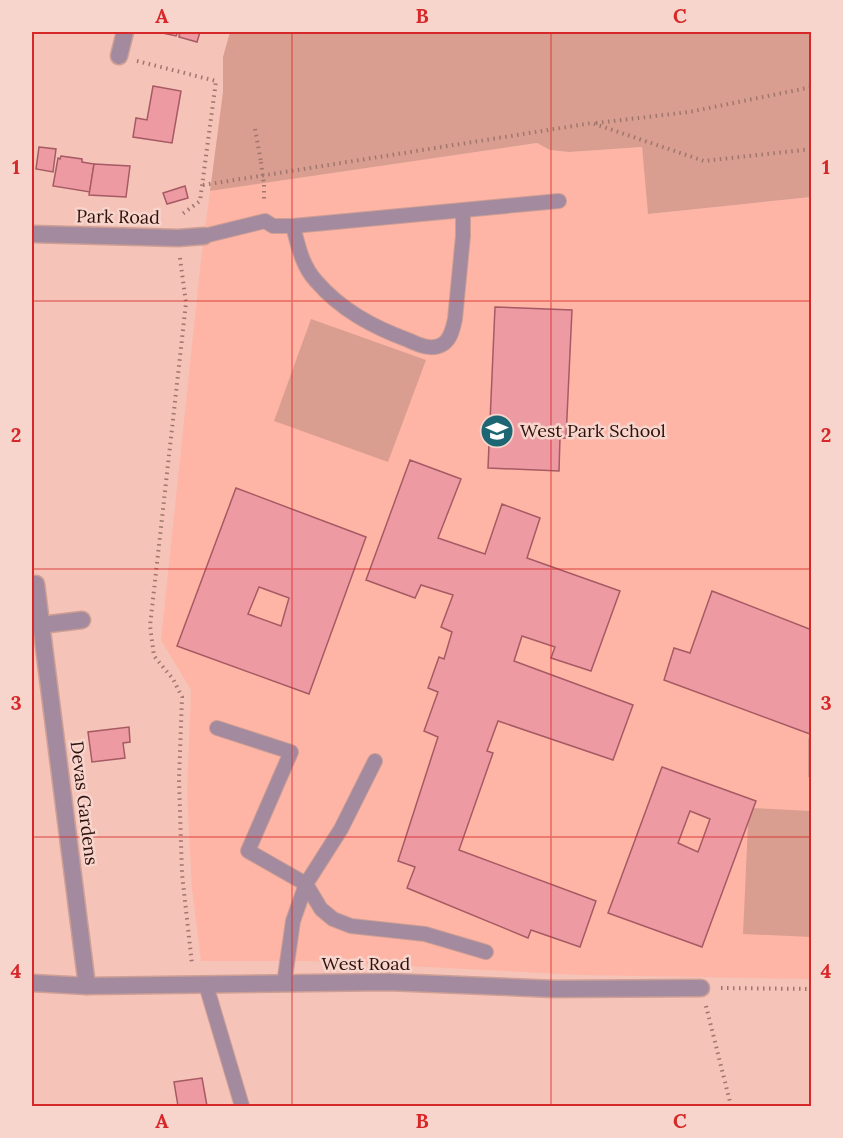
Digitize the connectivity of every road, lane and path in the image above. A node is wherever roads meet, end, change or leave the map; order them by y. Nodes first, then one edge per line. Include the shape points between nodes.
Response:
1 (125, 32) edge
2 (119, 56) joint
3 (812, 87) edge
4 (592, 123) junction
5 (255, 129) dead end
6 (812, 149) edge
7 (202, 185) junction
8 (264, 185) dead end
9 (558, 201) dead end
10 (463, 211) junction
11 (293, 226) junction
12 (32, 234) edge
13 (204, 236) joint
14 (178, 238) junction
15 (36, 584) dead end
16 (82, 620) dead end
17 (41, 625) junction
18 (217, 728) dead end
19 (375, 761) dead end
20 (306, 884) junction
21 (486, 952) dead end
22 (32, 983) edge
23 (284, 984) junction
24 (200, 985) junction
25 (87, 986) junction
26 (701, 988) junction
27 (812, 989) edge
28 (242, 1107) edge
29 (732, 1107) edge

1 - 2 street
2 - 7 path via 216,81
3 - 4 path via 689,112
4 - 6 path via 704,161
4 - 7 path
5 - 8 path, bridge
7 - 14 path via 200,201 179,217
9 - 10 lane
10 - 11 lane
10 - 11 lane via 455,320 445,343 435,347 376,329 343,307 314,280 300,255
11 - 13 lane via 273,226 265,221
12 - 14 street, Park Road
13 - 14 street, Park Road
14 - 24 path via 186,303 150,626 154,656 182,697 182,874
15 - 17 street, Devas Gardens
16 - 17 street
17 - 25 street, Devas Gardens
18 - 20 lane via 291,752 248,851
19 - 20 lane via 341,829
20 - 21 lane via 321,909 351,926 425,934
20 - 23 lane via 293,921
22 - 25 street, West Road
23 - 24 street, West Road
23 - 26 street, West Road
24 - 25 street, West Road
24 - 28 lane
26 - 27 path
26 - 29 path

